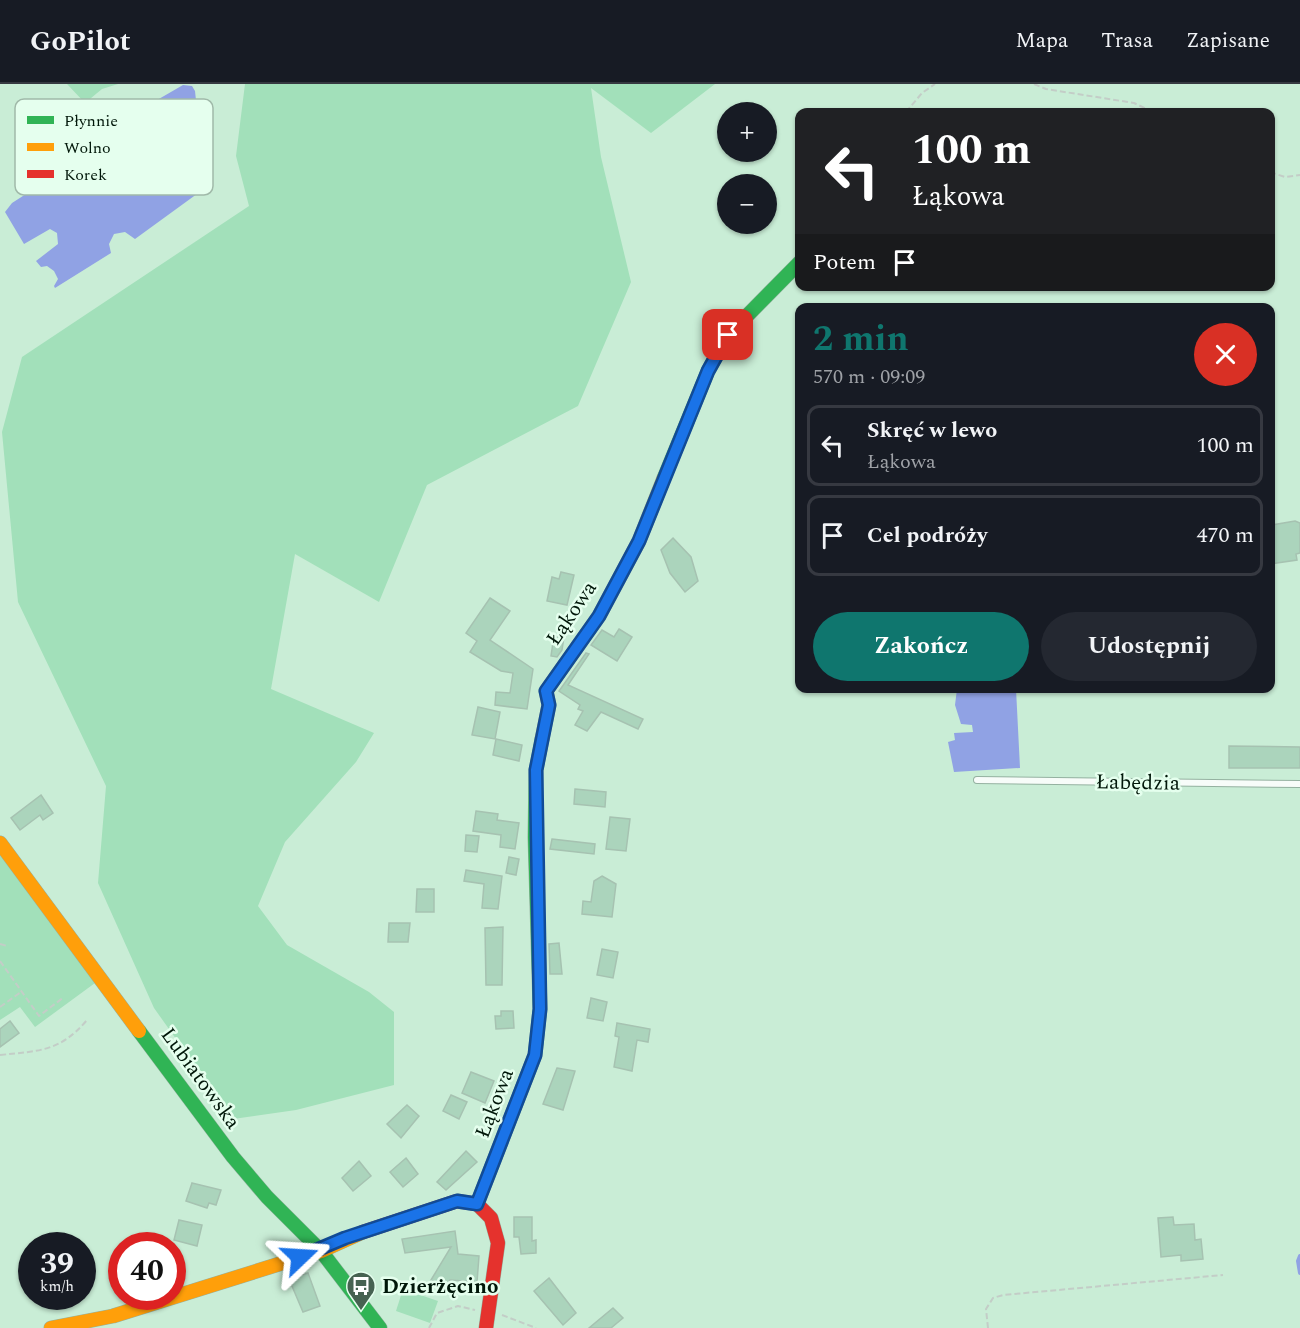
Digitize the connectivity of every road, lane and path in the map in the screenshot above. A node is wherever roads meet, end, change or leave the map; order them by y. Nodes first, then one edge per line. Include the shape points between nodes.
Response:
1 (935, 84) edge
2 (1034, 84) edge
3 (909, 108) edge
4 (1145, 108) edge
5 (1275, 174) edge
6 (1300, 175) edge
7 (795, 267) edge
8 (977, 780) dead end
9 (1300, 784) edge
10 (0, 843) edge
11 (0, 944) edge
12 (7, 946) dead end
13 (0, 961) edge
14 (21, 992) junction
15 (64, 997) dead end
16 (0, 1007) edge
17 (87, 1020) dead end
18 (0, 1055) edge
19 (477, 1204) junction
20 (321, 1251) junction
21 (1223, 1275) dead end
22 (488, 1312) junction
23 (51, 1328) edge
24 (380, 1328) edge
25 (429, 1328) edge
26 (486, 1328) edge
27 (536, 1328) edge
28 (988, 1328) edge

1 - 3 path
2 - 4 path
5 - 6 path
7 - 19 street, Łąkowa via 728,335 708,371 639,541 599,616 546,691 549,705 536,770 540,1009 535,1055
8 - 9 lane, Łabędzia
10 - 20 street, Lubiatowska via 233,1157
11 - 12 path
13 - 14 path
14 - 15 path via 39,1016
14 - 16 path
17 - 18 path via 54,1048
19 - 20 street via 457,1201 345,1238
19 - 22 street via 491,1218 498,1243
20 - 23 street via 113,1316
20 - 24 street, Lubiatowska
21 - 28 path via 1003,1295 993,1298 986,1309
22 - 25 path via 458,1306 437,1313
22 - 26 street
22 - 27 path via 510,1316

